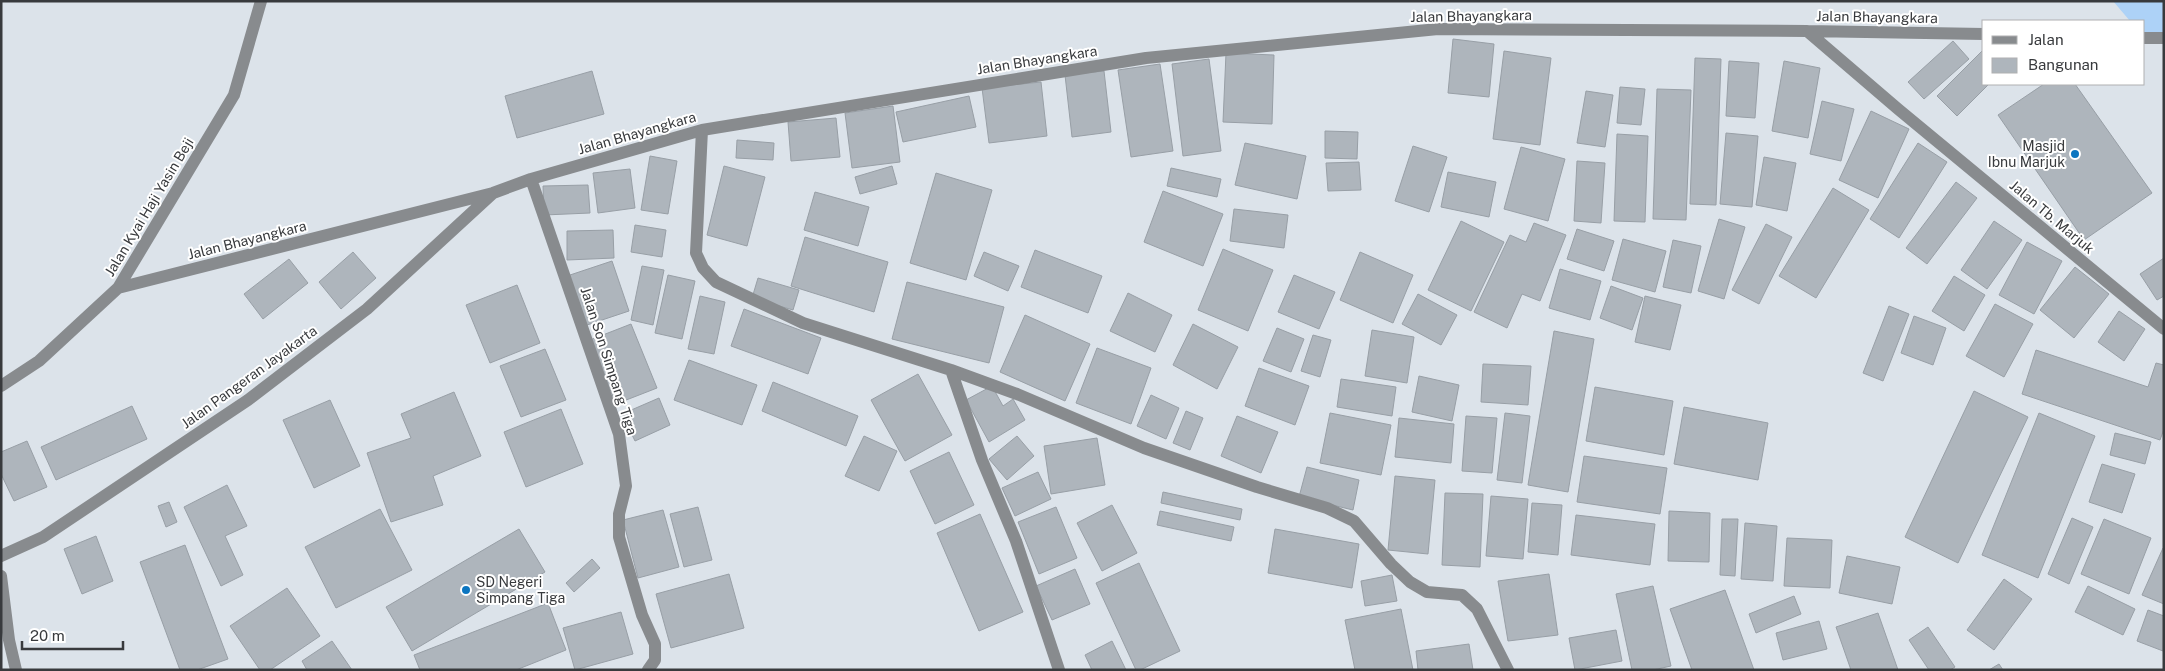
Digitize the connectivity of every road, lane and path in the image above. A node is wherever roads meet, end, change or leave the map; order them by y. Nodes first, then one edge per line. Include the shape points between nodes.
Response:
1 (261, 1) edge
2 (1808, 30) junction
3 (1982, 34) edge
4 (2145, 38) edge
5 (2164, 38) edge
6 (702, 130) junction
7 (531, 179) junction
8 (493, 193) junction
9 (118, 288) junction
10 (2164, 329) edge
11 (952, 370) junction
12 (1, 386) edge
13 (1, 556) edge
14 (1, 576) edge
15 (16, 670) edge
16 (648, 670) edge
17 (1059, 670) edge
18 (1508, 670) edge

1 - 9 street, Jalan Kyai Haji Yasin Beji via 234,95
2 - 3 street, Jalan Bhayangkara
2 - 6 street, Jalan Bhayangkara via 1428,30 1146,58
2 - 10 street, Jalan Tb. Marjuk via 1898,109
4 - 5 street
6 - 7 street, Jalan Bhayangkara
6 - 11 street via 696,253 716,282 803,324
7 - 8 street, Jalan Bhayangkara
7 - 16 street, Jalan Son Simpang Tiga via 619,434 626,486 619,514 619,537 642,615 655,644 654,660
8 - 9 street, Jalan Bhayangkara
8 - 13 street, Jalan Pangeran Jayakarta via 366,309 248,400 43,537
9 - 12 street, Jalan Kyai Haji Yasin Beji via 40,361
11 - 17 street via 982,460 1016,541
11 - 18 street via 1144,448 1327,508 1354,522 1410,582 1427,592 1462,596 1478,609
14 - 15 street

